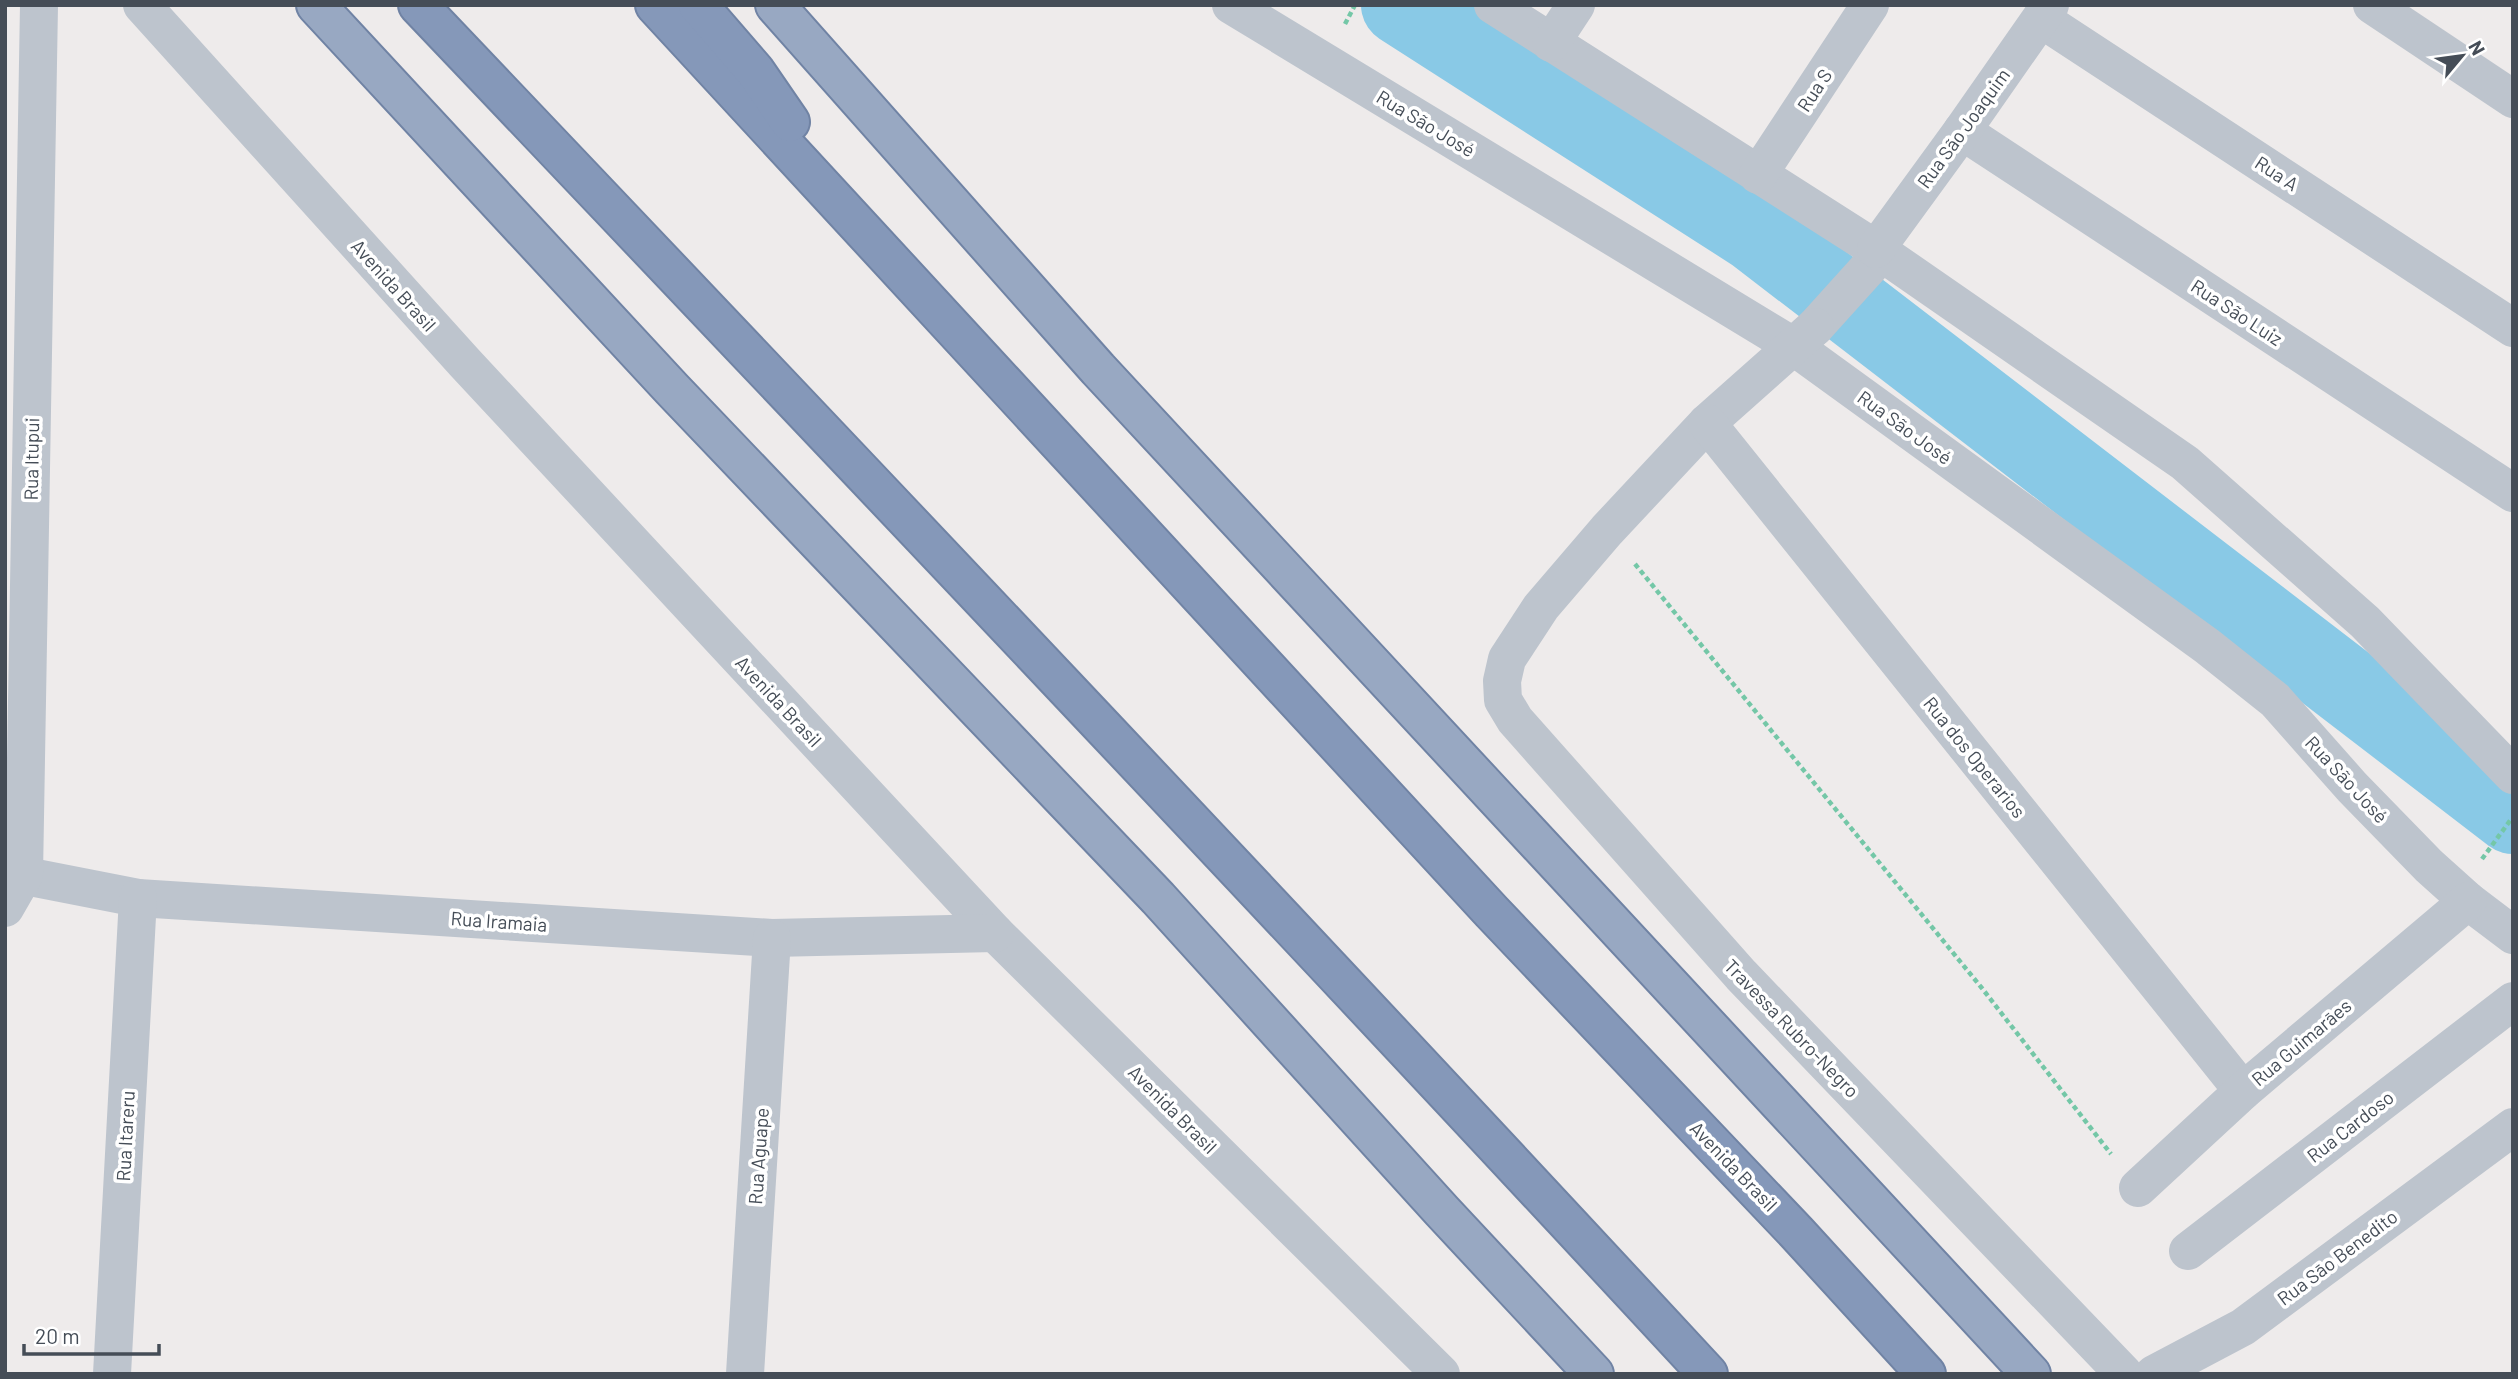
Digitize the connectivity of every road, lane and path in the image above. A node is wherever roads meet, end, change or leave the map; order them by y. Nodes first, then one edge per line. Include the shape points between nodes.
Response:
1 (39, 5) edge
2 (142, 5) edge
3 (316, 5) edge
4 (418, 5) edge
5 (655, 5) edge
6 (698, 5) edge
7 (775, 5) edge
8 (1231, 5) edge
9 (1493, 5) edge
10 (1576, 5) edge
11 (1870, 5) edge
12 (2372, 5) edge
13 (2045, 12) edge
14 (1552, 43) junction
15 (2513, 99) edge
16 (1962, 131) junction
17 (1758, 175) junction
18 (868, 236) junction
19 (1873, 257) junction
20 (2513, 328) edge
21 (1804, 336) junction
22 (19, 400) edge
23 (1707, 423) junction
24 (2513, 493) edge
25 (1607, 530) junction
26 (1507, 659) joint
27 (2513, 775) edge
28 (2513, 817) edge
29 (14, 873) edge
30 (2471, 885) junction
31 (138, 898) junction
32 (5, 908) edge
33 (995, 933) junction
34 (2513, 935) edge
35 (772, 938) junction
36 (2513, 1001) edge
37 (2243, 1091) junction
38 (2513, 1127) edge
39 (2138, 1188) joint
40 (2188, 1251) dead end
41 (112, 1374) edge
42 (745, 1374) edge
43 (1441, 1374) edge
44 (1594, 1374) edge
45 (1708, 1374) edge
46 (1926, 1374) edge
47 (2031, 1374) edge
48 (2124, 1374) edge
49 (2154, 1374) edge

1 - 22 street, Rua Itupui
2 - 33 street, Avenida Brasil via 465,363
3 - 44 highway via 672,389 1158,898
4 - 45 highway via 1378,1017
5 - 18 highway, Avenida Brasil
6 - 18 highway via 755,71
7 - 47 highway via 1098,369
8 - 21 street, Rua São José
9 - 14 street
10 - 14 street
11 - 17 street, Rua S
12 - 15 street
13 - 16 street, Rua São Joaquim
13 - 20 street, Rua A
14 - 17 street
16 - 19 street, Rua São Joaquim
16 - 24 street, Rua São Luiz
17 - 19 street
18 - 46 highway, Avenida Brasil
19 - 21 street, Rua São Joaquim
19 - 27 street via 2185,463 2365,622
21 - 23 street, Rua São Joaquim
21 - 30 street, Rua São José via 2275,700 2429,866
22 - 29 street, Rua Itupui
23 - 25 street, Rua São Joaquim
23 - 37 street, Rua dos Operarios
25 - 26 street, Rua São Joaquim via 1541,607
25 - 39 path via 1981,987
26 - 48 street, Travessa Rubro-Negro via 1503,699 1515,720 1741,975
28 - 30 path
29 - 31 street, Rua Iramaia
29 - 32 street, Rua Itupui
30 - 34 street, Rua São José
30 - 37 street, Rua Guimarāes
31 - 35 street, Rua Iramaia
31 - 41 street, Rua Itareru
33 - 35 street, Rua Iramaia
33 - 43 street, Avenida Brasil
35 - 42 street, Rua Aguape
36 - 40 street, Rua Cardoso
37 - 39 street, Rua Guimarāes
38 - 49 street, Rua Sāo Benedito via 2244,1327

